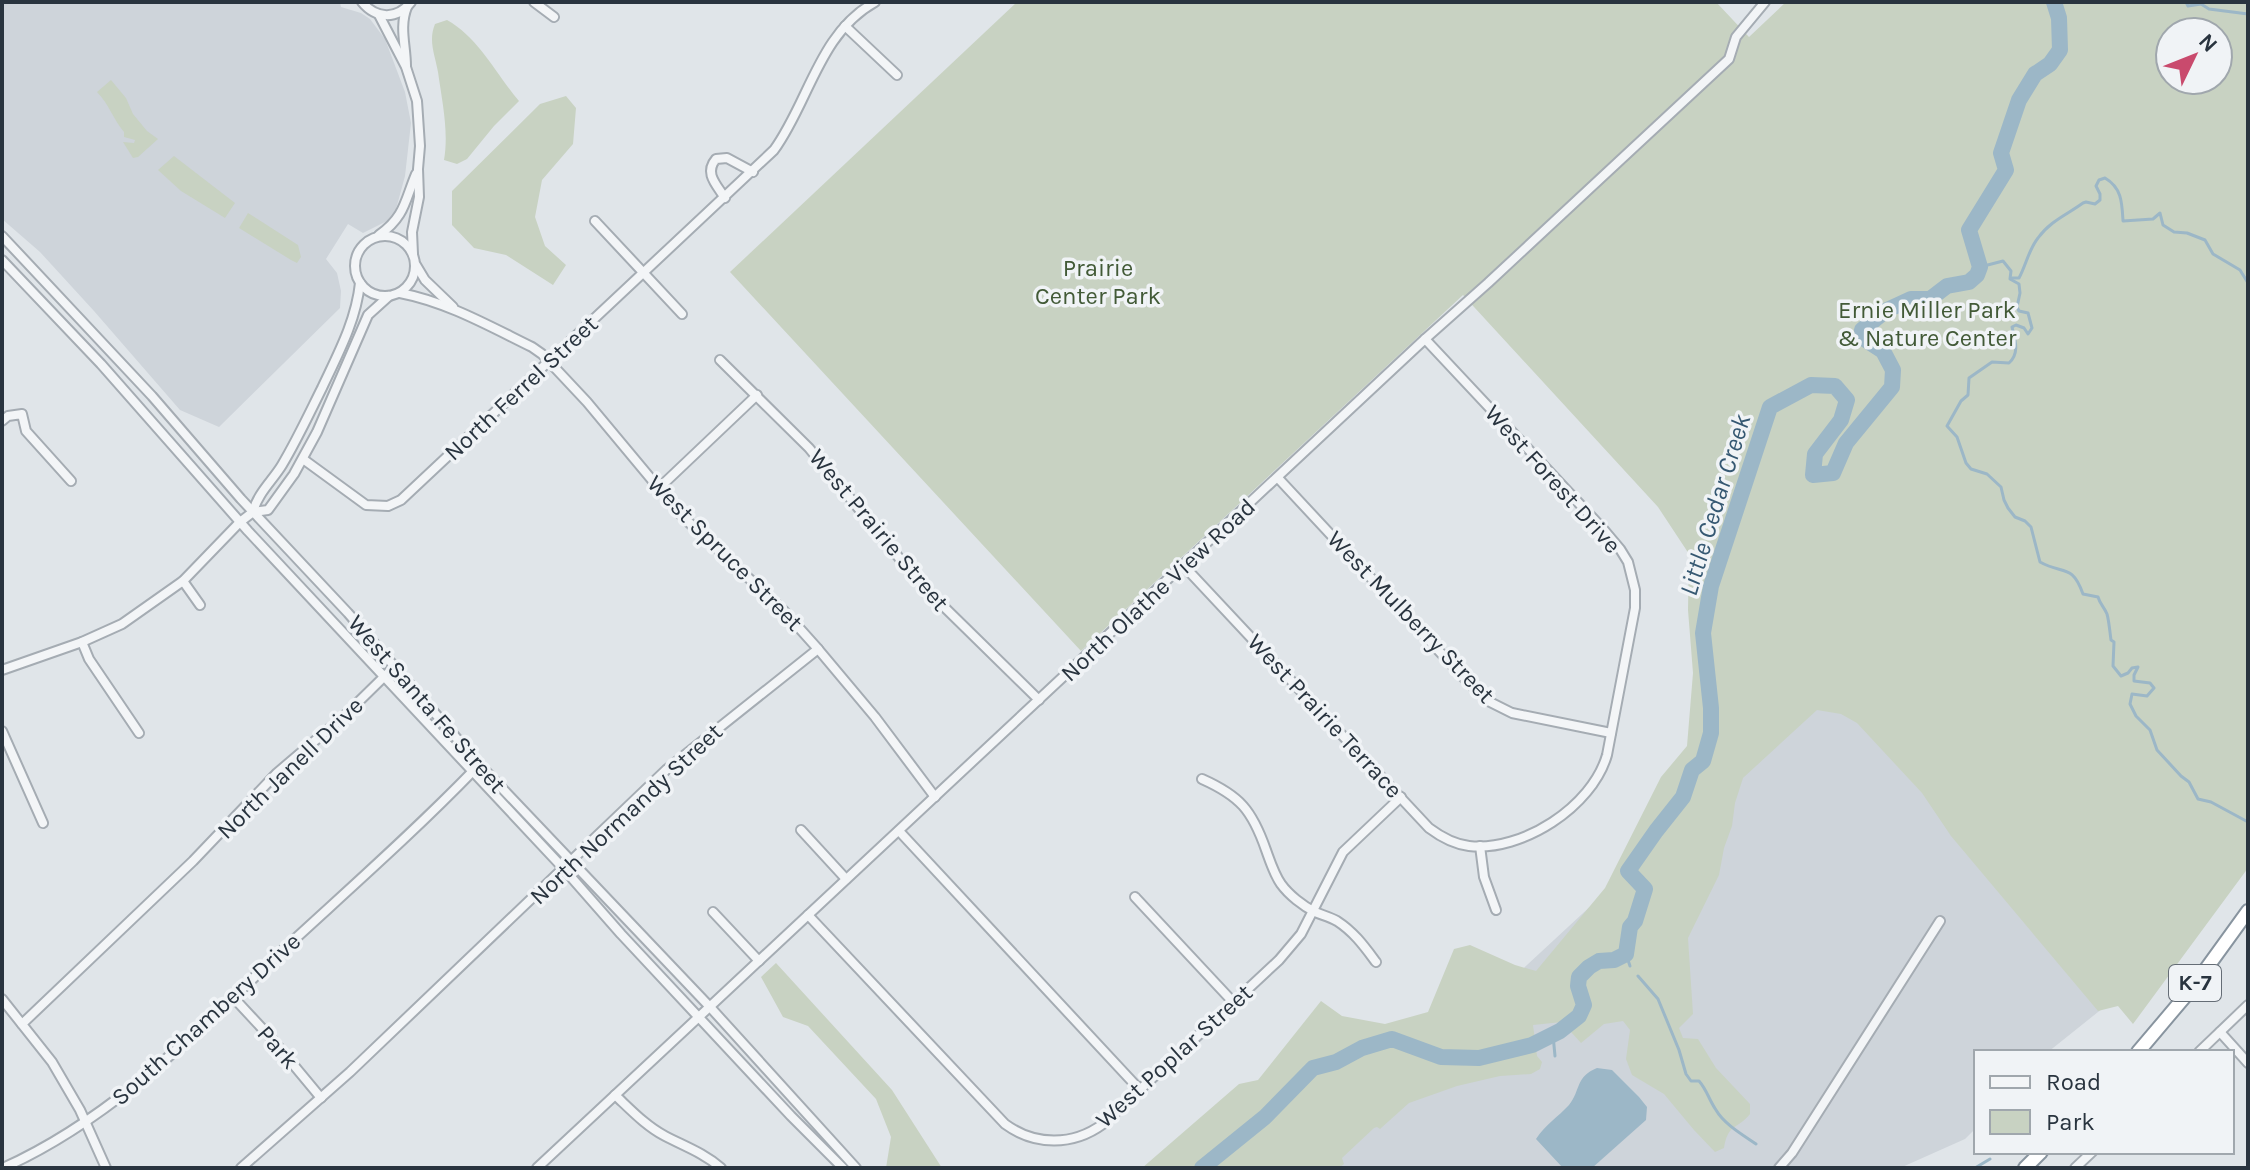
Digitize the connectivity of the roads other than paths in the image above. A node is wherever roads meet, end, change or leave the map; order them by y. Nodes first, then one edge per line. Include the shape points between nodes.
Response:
1 (362, 2) edge
2 (534, 2) edge
3 (875, 2) edge
4 (1765, 2) edge
5 (409, 5) edge
6 (379, 15) junction
7 (554, 17) dead end
8 (845, 26) junction
9 (406, 67) junction
10 (897, 75) dead end
11 (418, 169) junction
12 (753, 172) junction
13 (725, 198) junction
14 (595, 221) dead end
15 (2, 236) edge
16 (376, 237) junction
17 (413, 254) junction
18 (2, 260) edge
19 (416, 265) junction
20 (644, 273) junction
21 (360, 283) junction
22 (400, 293) junction
23 (389, 296) junction
24 (453, 308) junction
25 (682, 314) dead end
26 (1425, 339) junction
27 (720, 360) dead end
28 (550, 362) junction
29 (757, 395) junction
30 (2, 421) edge
31 (303, 459) junction
32 (1278, 478) junction
33 (71, 481) dead end
34 (658, 489) junction
35 (253, 512) junction
36 (240, 522) junction
37 (1183, 565) junction
38 (183, 581) junction
39 (200, 605) dead end
40 (82, 642) junction
41 (818, 649) junction
42 (394, 667) junction
43 (2, 670) edge
44 (384, 677) junction
45 (1039, 700) junction
46 (2, 731) edge
47 (139, 733) dead end
48 (1611, 733) junction
49 (476, 768) junction
50 (1202, 779) dead end
51 (935, 797) junction
52 (1401, 797) junction
53 (43, 823) dead end
54 (801, 830) dead end
55 (899, 831) junction
56 (1480, 846) junction
57 (568, 866) junction
58 (846, 879) junction
59 (1135, 897) dead end
60 (1496, 910) dead end
61 (1312, 911) junction
62 (2248, 911) edge
63 (713, 912) dead end
64 (808, 915) junction
65 (1940, 921) dead end
66 (759, 961) junction
67 (1376, 962) dead end
68 (233, 997) junction
69 (2, 999) edge
70 (1233, 1002) junction
71 (2248, 1005) edge
72 (710, 1007) junction
73 (698, 1017) junction
74 (22, 1024) junction
75 (2220, 1032) junction
76 (2140, 1050) edge
77 (2201, 1050) edge
78 (2248, 1063) edge
79 (1140, 1090) junction
80 (615, 1095) junction
81 (321, 1098) junction
82 (86, 1122) junction
83 (2090, 1154) edge
84 (540, 1167) edge
85 (3, 1168) edge
86 (106, 1168) edge
87 (241, 1168) edge
88 (721, 1168) edge
89 (843, 1168) edge
90 (856, 1168) edge
91 (1779, 1168) edge
92 (2075, 1168) edge

1 - 6 street
2 - 7 street
3 - 8 street, North Ferrel Street
4 - 26 street, North Olathe View Road via 1736,37 1729,59
5 - 6 street via 389,16
5 - 9 street via 402,19
6 - 9 street
8 - 10 street
8 - 12 street, North Ferrel Street via 786,133
9 - 11 street via 419,115
11 - 16 street via 397,221
11 - 17 street
12 - 13 street, North Ferrel Street
12 - 13 street via 727,158 716,159 710,173
13 - 20 street, North Ferrel Street
14 - 20 street
15 - 35 street, West Santa Fe Street
16 - 17 street via 402,241
16 - 21 street via 356,259
17 - 19 street
18 - 36 street, West Santa Fe Street
19 - 22 street via 412,281
19 - 24 street, West Spruce Street
20 - 25 street
20 - 28 street, North Ferrel Street
21 - 23 street via 373,294
21 - 35 street via 350,329 290,452
22 - 23 street
22 - 24 street, West Spruce Street
23 - 31 street via 368,315
24 - 28 street, West Spruce Street via 532,347
26 - 32 street, North Olathe View Road
26 - 48 street, West Forest Drive via 1628,562 1635,608
27 - 29 street, West Prairie Street
28 - 31 street, North Ferrel Street via 402,499 388,506 366,505
28 - 34 street, West Spruce Street
29 - 34 street
29 - 45 street, West Prairie Street via 809,448 935,598
30 - 33 street via 22,414 26,431
31 - 35 street via 268,510
32 - 37 street, North Olathe View Road
32 - 48 street, West Mulberry Street via 1488,701 1512,713
34 - 41 street, West Spruce Street
35 - 36 street
35 - 42 street, West Santa Fe Street
36 - 38 street
36 - 44 street, West Santa Fe Street
37 - 45 street, North Olathe View Road
37 - 52 street, West Prairie Terrace
38 - 39 street
38 - 40 street via 122,624
40 - 43 street
40 - 47 street
41 - 51 street, West Spruce Street
41 - 57 street, North Normandy Street via 666,770
42 - 44 street, North Janell Drive
42 - 49 street, West Santa Fe Street
44 - 49 street, West Santa Fe Street
44 - 74 street, North Janell Drive via 277,773 212,843
45 - 51 street, North Olathe View Road
46 - 53 street
48 - 56 street, West Prairie Terrace via 1599,775 1573,808 1512,841
49 - 57 street, West Santa Fe Street
49 - 68 street, South Chambery Drive
50 - 61 street via 1225,789 1248,812 1281,884
51 - 55 street, North Olathe View Road
52 - 56 street, West Prairie Terrace via 1440,836
52 - 61 street, West Poplar Street via 1343,852
54 - 58 street
55 - 58 street, North Olathe View Road
55 - 79 street
56 - 60 street
57 - 72 street, West Santa Fe Street
57 - 73 street, West Santa Fe Street
57 - 81 street, North Normandy Street
58 - 64 street, North Olathe View Road
59 - 70 street
61 - 67 street via 1344,926
61 - 70 street, West Poplar Street via 1279,960
62 - 76 highway, K-7
63 - 66 street
64 - 66 street, North Olathe View Road
64 - 79 street, West Poplar Street via 996,1117 1027,1137 1051,1141 1082,1136
65 - 91 street
66 - 72 street, North Olathe View Road
68 - 81 street, Park
68 - 82 street, South Chambery Drive via 150,1074
69 - 74 street
70 - 79 street, West Poplar Street
71 - 75 street
72 - 73 street, North Olathe View Road
72 - 90 street, West Santa Fe Street
73 - 80 street, North Olathe View Road
73 - 89 street, West Santa Fe Street
74 - 82 street via 52,1062
75 - 77 street
75 - 78 street
80 - 84 street, North Olathe View Road
80 - 88 street via 653,1129
81 - 87 street, North Normandy Street
82 - 85 street, South Chambery Drive
82 - 86 street
83 - 92 street

